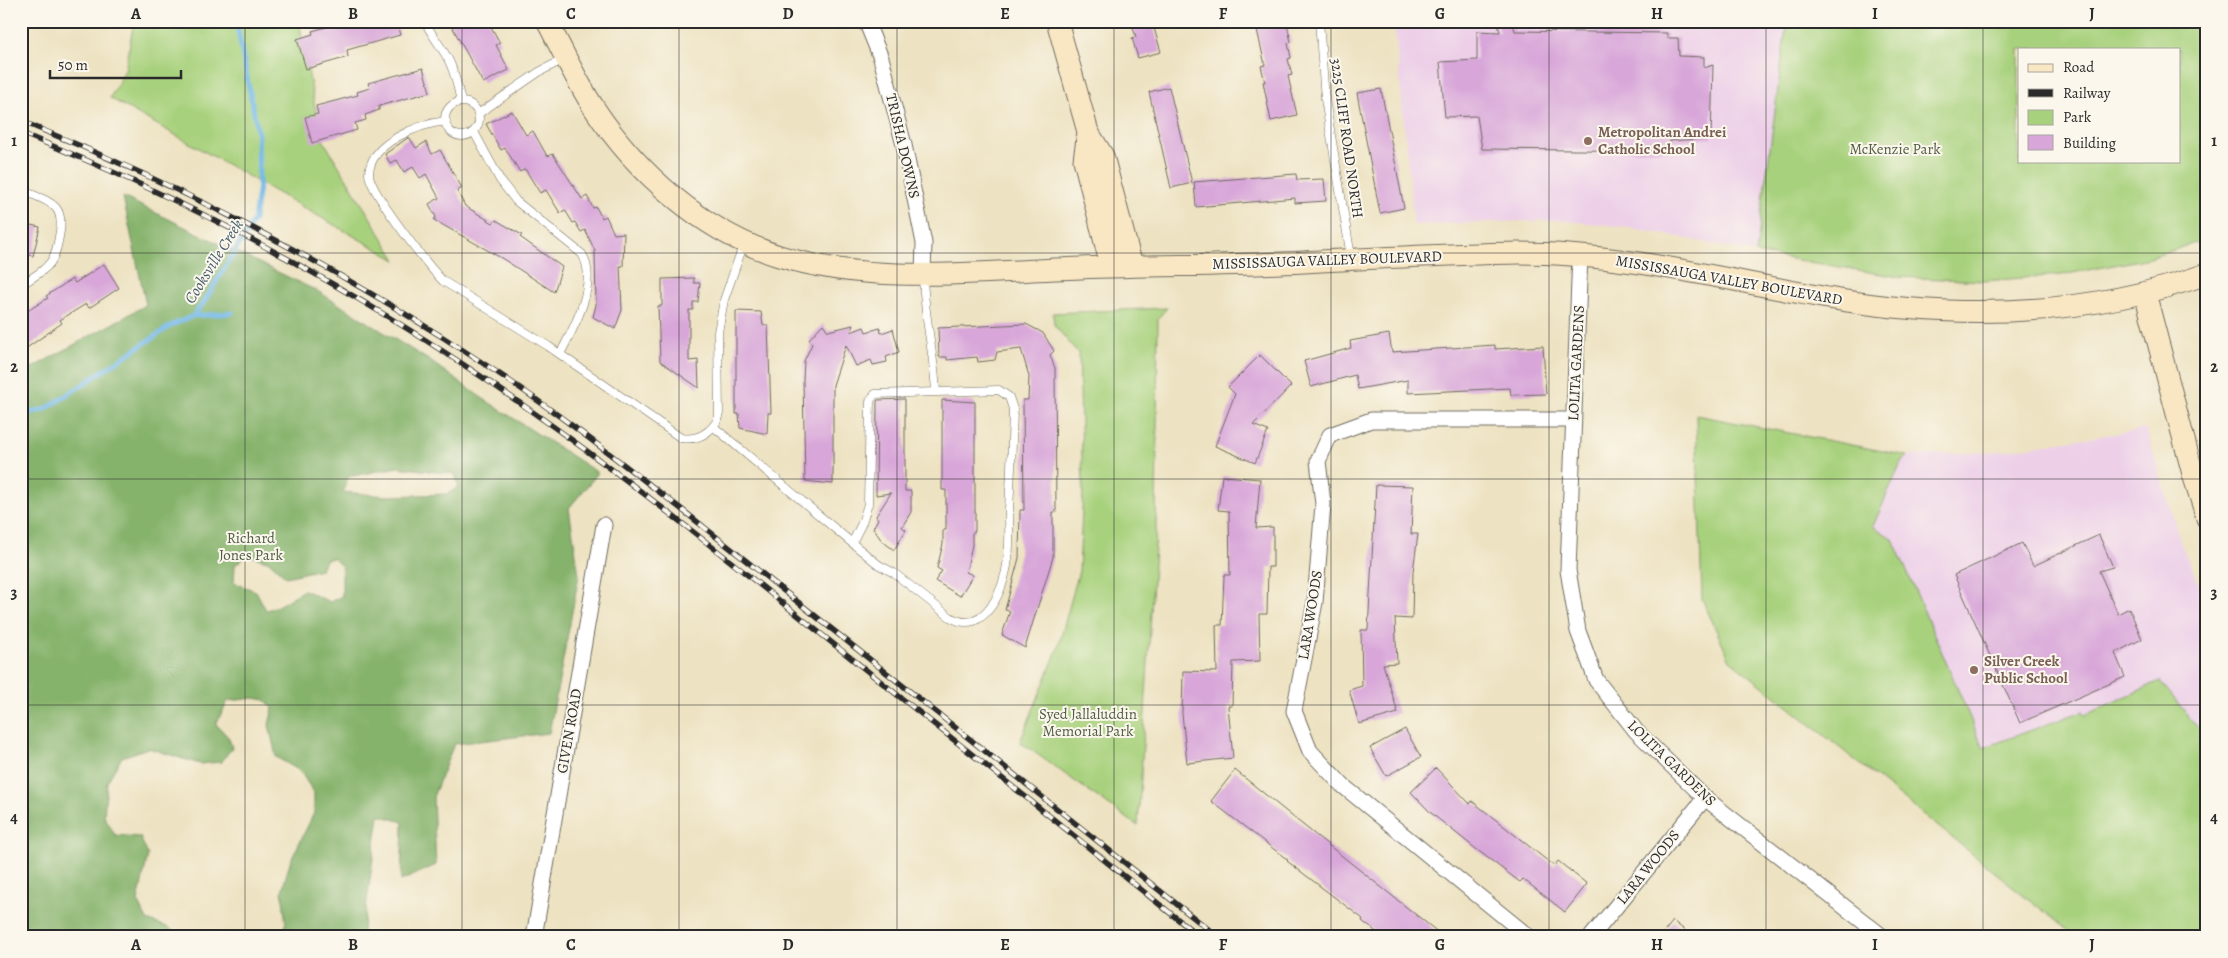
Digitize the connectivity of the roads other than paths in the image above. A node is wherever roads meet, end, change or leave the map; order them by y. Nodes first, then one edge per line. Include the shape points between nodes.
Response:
1 (424, 21) edge
2 (547, 21) edge
3 (866, 21) edge
4 (1057, 21) edge
5 (1319, 21) edge
6 (566, 58) junction
7 (461, 102) junction
8 (478, 114) junction
9 (446, 121) junction
10 (474, 132) junction
11 (1088, 132) junction
12 (21, 190) edge
13 (745, 242) junction
14 (1580, 254) junction
15 (1351, 259) junction
16 (1111, 266) junction
17 (1132, 266) junction
18 (923, 274) junction
19 (2207, 274) edge
20 (21, 284) edge
21 (2145, 293) junction
22 (560, 354) junction
23 (936, 392) junction
24 (1572, 420) junction
25 (714, 427) junction
26 (2207, 518) edge
27 (604, 525) dead end
28 (852, 543) junction
29 (1705, 798) junction
30 (534, 937) edge
31 (1529, 937) edge
32 (1591, 937) edge
33 (1883, 937) edge

1 - 7 lane via 448,59
2 - 6 street, MISSISSAUGA VALLEY BOULEVARD
3 - 18 street, TRISHA DOWNS via 881,58 904,145 924,243
4 - 11 street
5 - 15 lane, 3225 CLIFF ROAD NORTH via 1325,99
6 - 8 lane via 539,72
6 - 13 street, MISSISSAUGA VALLEY BOULEVARD via 593,106 627,153 662,187 707,221
7 - 8 lane via 471,104
7 - 9 lane via 451,107
8 - 10 lane via 479,122
9 - 10 lane via 446,126 454,134 464,136
9 - 22 lane via 400,135 384,145 373,161 369,175 376,190 431,269 444,281
10 - 22 lane via 500,180 516,201 582,254 587,262 589,270 577,324
11 - 16 street via 1084,160
11 - 17 street via 1103,156
12 - 20 lane via 56,209 61,222 56,254 46,269
13 - 18 street, MISSISSAUGA VALLEY BOULEVARD via 775,255 819,266 861,272
13 - 25 lane via 724,300 718,332 719,417
14 - 15 street, MISSISSAUGA VALLEY BOULEVARD
14 - 21 street, MISSISSAUGA VALLEY BOULEVARD via 1910,310 1953,312 2064,308
14 - 24 street, LOLITA GARDENS
15 - 17 street, MISSISSAUGA VALLEY BOULEVARD
16 - 17 street, MISSISSAUGA VALLEY BOULEVARD
16 - 18 street, MISSISSAUGA VALLEY BOULEVARD
18 - 23 lane
19 - 21 street, MISSISSAUGA VALLEY BOULEVARD
21 - 26 street
22 - 25 lane via 681,438 691,440
23 - 28 lane via 875,394 870,401 868,504
23 - 28 lane via 999,390 1008,397 1013,409 1008,559 991,608 968,624 958,622
24 - 29 street, LOLITA GARDENS via 1568,570 1578,630 1596,680 1636,731
24 - 31 street, LARA WOODS via 1371,420 1330,435 1318,461 1323,504 1315,602 1294,711 1310,751 1342,785
25 - 28 lane
27 - 30 street, GIVEN ROAD
29 - 32 street, LARA WOODS
29 - 33 street, LOLITA GARDENS

